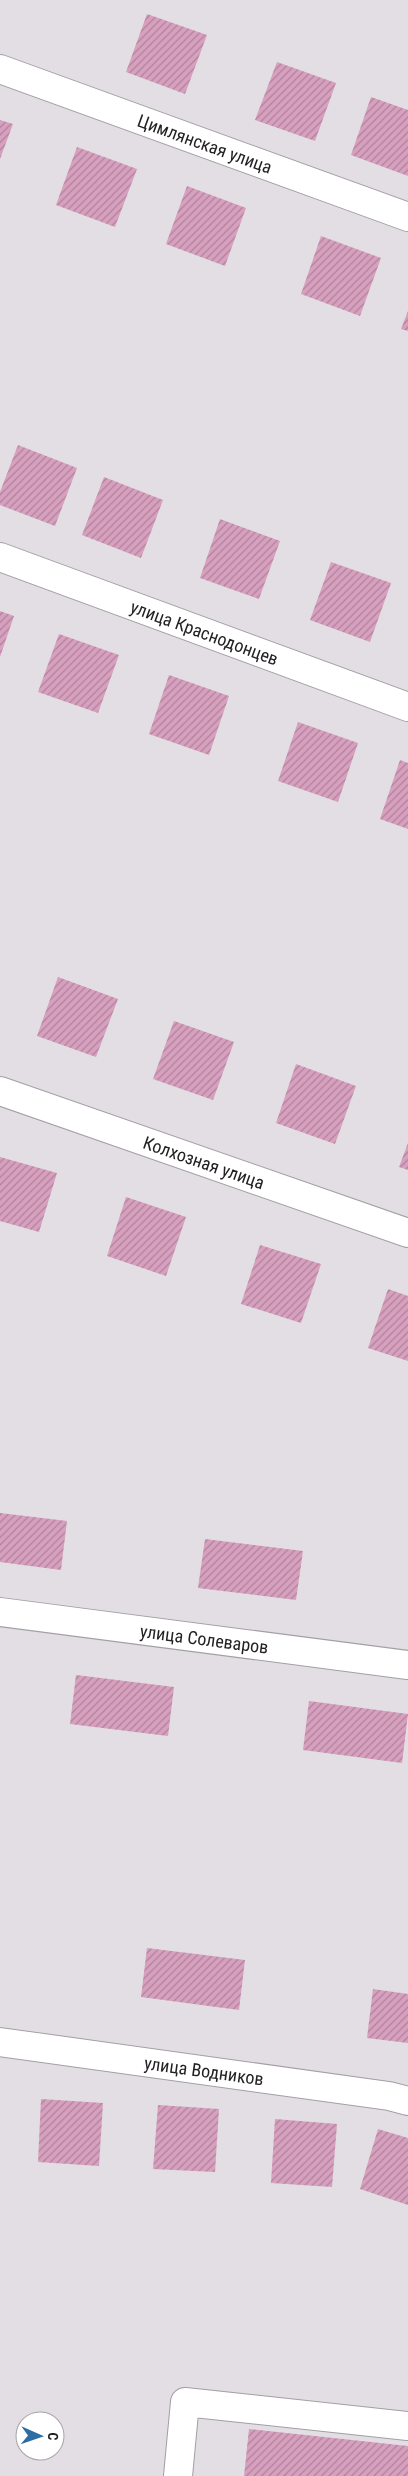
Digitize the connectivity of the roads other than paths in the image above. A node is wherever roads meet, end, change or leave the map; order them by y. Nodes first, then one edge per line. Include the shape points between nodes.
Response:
1 (0, 69) edge
2 (408, 217) edge
3 (0, 557) edge
4 (408, 707) edge
5 (0, 1091) edge
6 (408, 1233) edge
7 (0, 1612) edge
8 (408, 1665) edge
9 (0, 2042) edge
10 (408, 2102) edge
11 (408, 2426) edge
12 (178, 2476) edge

1 - 2 street, Цимлянская улица
3 - 4 street, улица Краснодонцев
5 - 6 street, Колхозная улица
7 - 8 street, улица Солеваров
9 - 10 street, улица Водников via 389,2096
11 - 12 street via 185,2402

